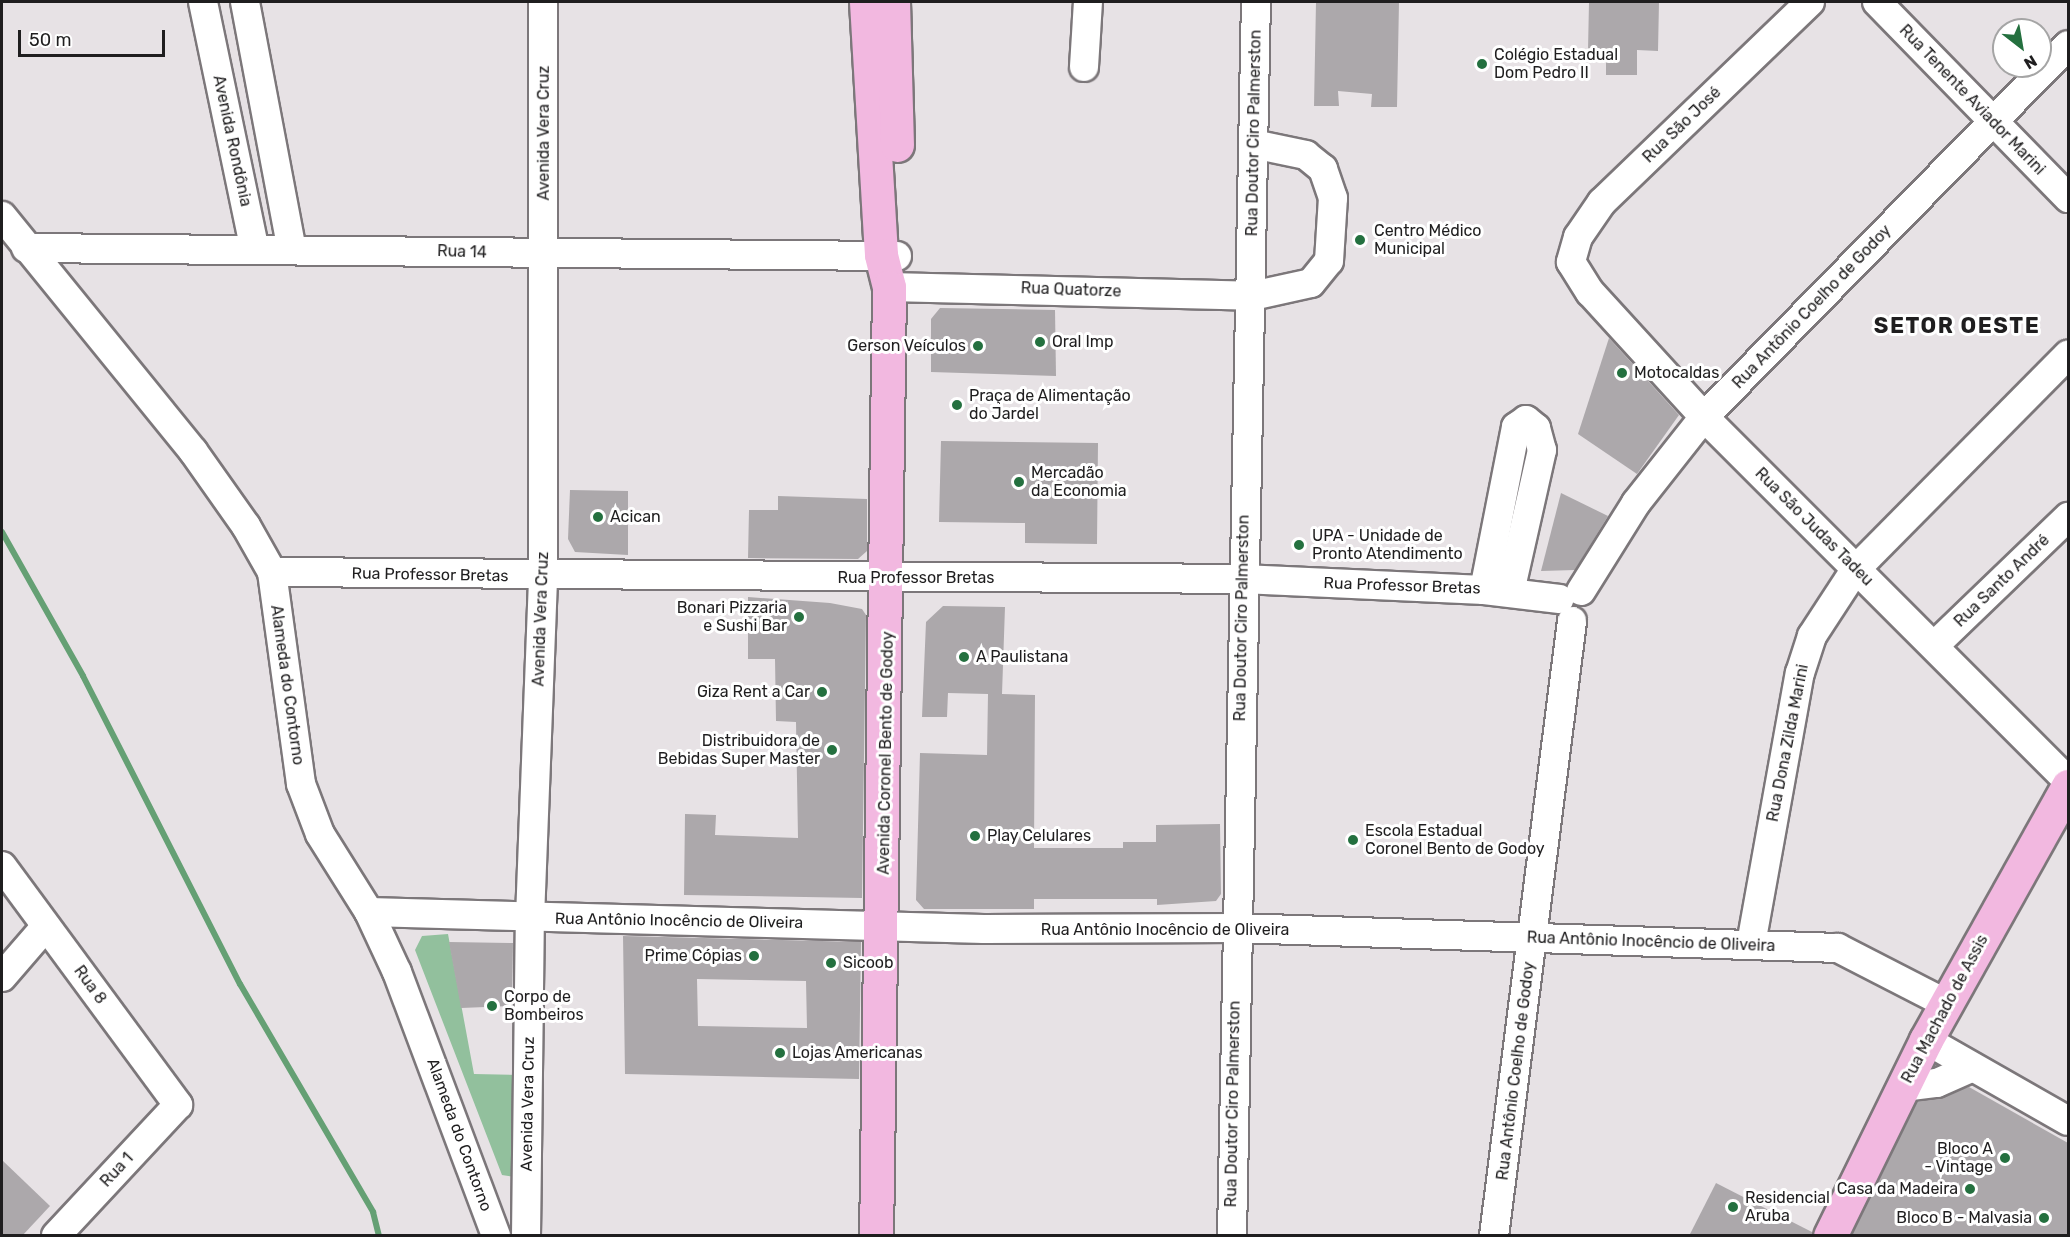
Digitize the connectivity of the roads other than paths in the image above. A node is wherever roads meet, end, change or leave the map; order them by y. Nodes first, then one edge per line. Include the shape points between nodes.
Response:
1 (203, 2) edge
2 (245, 2) edge
3 (543, 2) edge
4 (866, 2) edge
5 (893, 2) edge
6 (1088, 2) edge
7 (1256, 2) edge
8 (1810, 2) edge
9 (1877, 2) edge
10 (2068, 45) edge
11 (1084, 67) dead end
12 (1992, 124) junction
13 (1253, 144) junction
14 (2068, 198) edge
15 (2, 216) edge
16 (254, 246) junction
17 (291, 246) junction
18 (26, 248) junction
19 (544, 255) junction
20 (1572, 262) joint
21 (889, 267) junction
22 (1252, 296) junction
23 (2068, 355) edge
24 (1704, 417) junction
25 (2068, 517) edge
26 (1855, 570) junction
27 (272, 573) junction
28 (543, 577) junction
29 (887, 577) junction
30 (1242, 579) junction
31 (1571, 604) junction
32 (1935, 645) junction
33 (2068, 782) edge
34 (2068, 786) edge
35 (2, 866) edge
36 (369, 912) junction
37 (530, 918) junction
38 (884, 925) junction
39 (46, 926) junction
40 (1236, 928) junction
41 (1533, 939) junction
42 (1751, 944) junction
43 (2, 977) edge
44 (1947, 1004) junction
45 (1926, 1040) junction
46 (1974, 1067) junction
47 (1903, 1087) junction
48 (178, 1105) joint
49 (2068, 1121) edge
50 (56, 1236) edge
51 (496, 1236) edge
52 (526, 1236) edge
53 (876, 1236) edge
54 (1232, 1236) edge
55 (1494, 1236) edge
56 (1830, 1236) edge

1 - 16 street, Avenida Rondônia
2 - 17 street
3 - 19 street, Avenida Vera Cruz
4 - 21 main road, Avenida Coronel Bento de Godoy
5 - 21 main road, Avenida Coronel Bento de Godoy
6 - 11 street
7 - 13 street, Rua Doutor Ciro Palmerston
8 - 20 street, Rua São José via 1602,202 1578,237
9 - 12 street, Rua Tenente Aviador Marini
10 - 12 street, Rua Antônio Coelho de Godoy
12 - 14 street, Rua Tenente Aviador Marini
12 - 24 street, Rua Antônio Coelho de Godoy
13 - 22 street, Rua Doutor Ciro Palmerston
13 - 22 street, Rua Quatorze via 1306,155 1323,169 1333,198 1329,261 1311,283
15 - 18 street, Alameda do Contorno
16 - 17 street, Rua 14
16 - 18 street, Rua 14
17 - 19 street, Rua 14
18 - 27 street, Alameda do Contorno via 193,451 246,526
19 - 21 street, Rua 14
19 - 28 street, Avenida Vera Cruz
20 - 24 street, Rua São Judas Tadeu via 1590,292
21 - 22 street, Rua Quatorze
21 - 29 main road, Avenida Coronel Bento de Godoy
22 - 30 street, Rua Doutor Ciro Palmerston
23 - 26 street, Rua Dona Zilda Marini
24 - 26 street, Rua São Judas Tadeu
24 - 31 street, Rua Antônio Coelho de Godoy via 1636,503
25 - 32 street, Rua Santo André
26 - 32 street, Rua São Judas Tadeu
26 - 42 street, Rua Dona Zilda Marini via 1812,636 1800,673
27 - 28 street, Rua Professor Bretas
27 - 36 street, Alameda do Contorno via 301,784 320,834
28 - 29 street, Rua Professor Bretas
28 - 37 street, Avenida Vera Cruz
29 - 30 street, Rua Professor Bretas
29 - 38 main road, Avenida Coronel Bento de Godoy
30 - 31 street, Rua Professor Bretas via 1497,591
30 - 40 street, Rua Doutor Ciro Palmerston
31 - 41 street, Rua Antônio Coelho de Godoy
32 - 33 street, Rua São Judas Tadeu
34 - 44 main road, Rua Machado de Assis
35 - 39 street, Rua 8
36 - 37 street, Rua Antônio Inocêncio de Oliveira
36 - 51 street, Alameda do Contorno
37 - 38 street, Rua Antônio Inocêncio de Oliveira
37 - 52 street, Avenida Vera Cruz
38 - 40 street, Rua Antônio Inocêncio de Oliveira
38 - 53 main road, Avenida Coronel Bento de Godoy
39 - 43 street
39 - 48 street, Rua 8
40 - 41 street, Rua Antônio Inocêncio de Oliveira
40 - 54 street, Rua Doutor Ciro Palmerston
41 - 42 street, Rua Antônio Inocêncio de Oliveira
41 - 55 street, Rua Antônio Coelho de Godoy
42 - 44 street, Rua Antônio Inocêncio de Oliveira via 1838,948
44 - 45 main road, Rua Machado de Assis
45 - 46 street
45 - 47 main road, Rua Machado de Assis
46 - 47 street via 1937,1083
46 - 49 street
47 - 56 main road, Rua Machado de Assis
48 - 50 street, Rua 1

